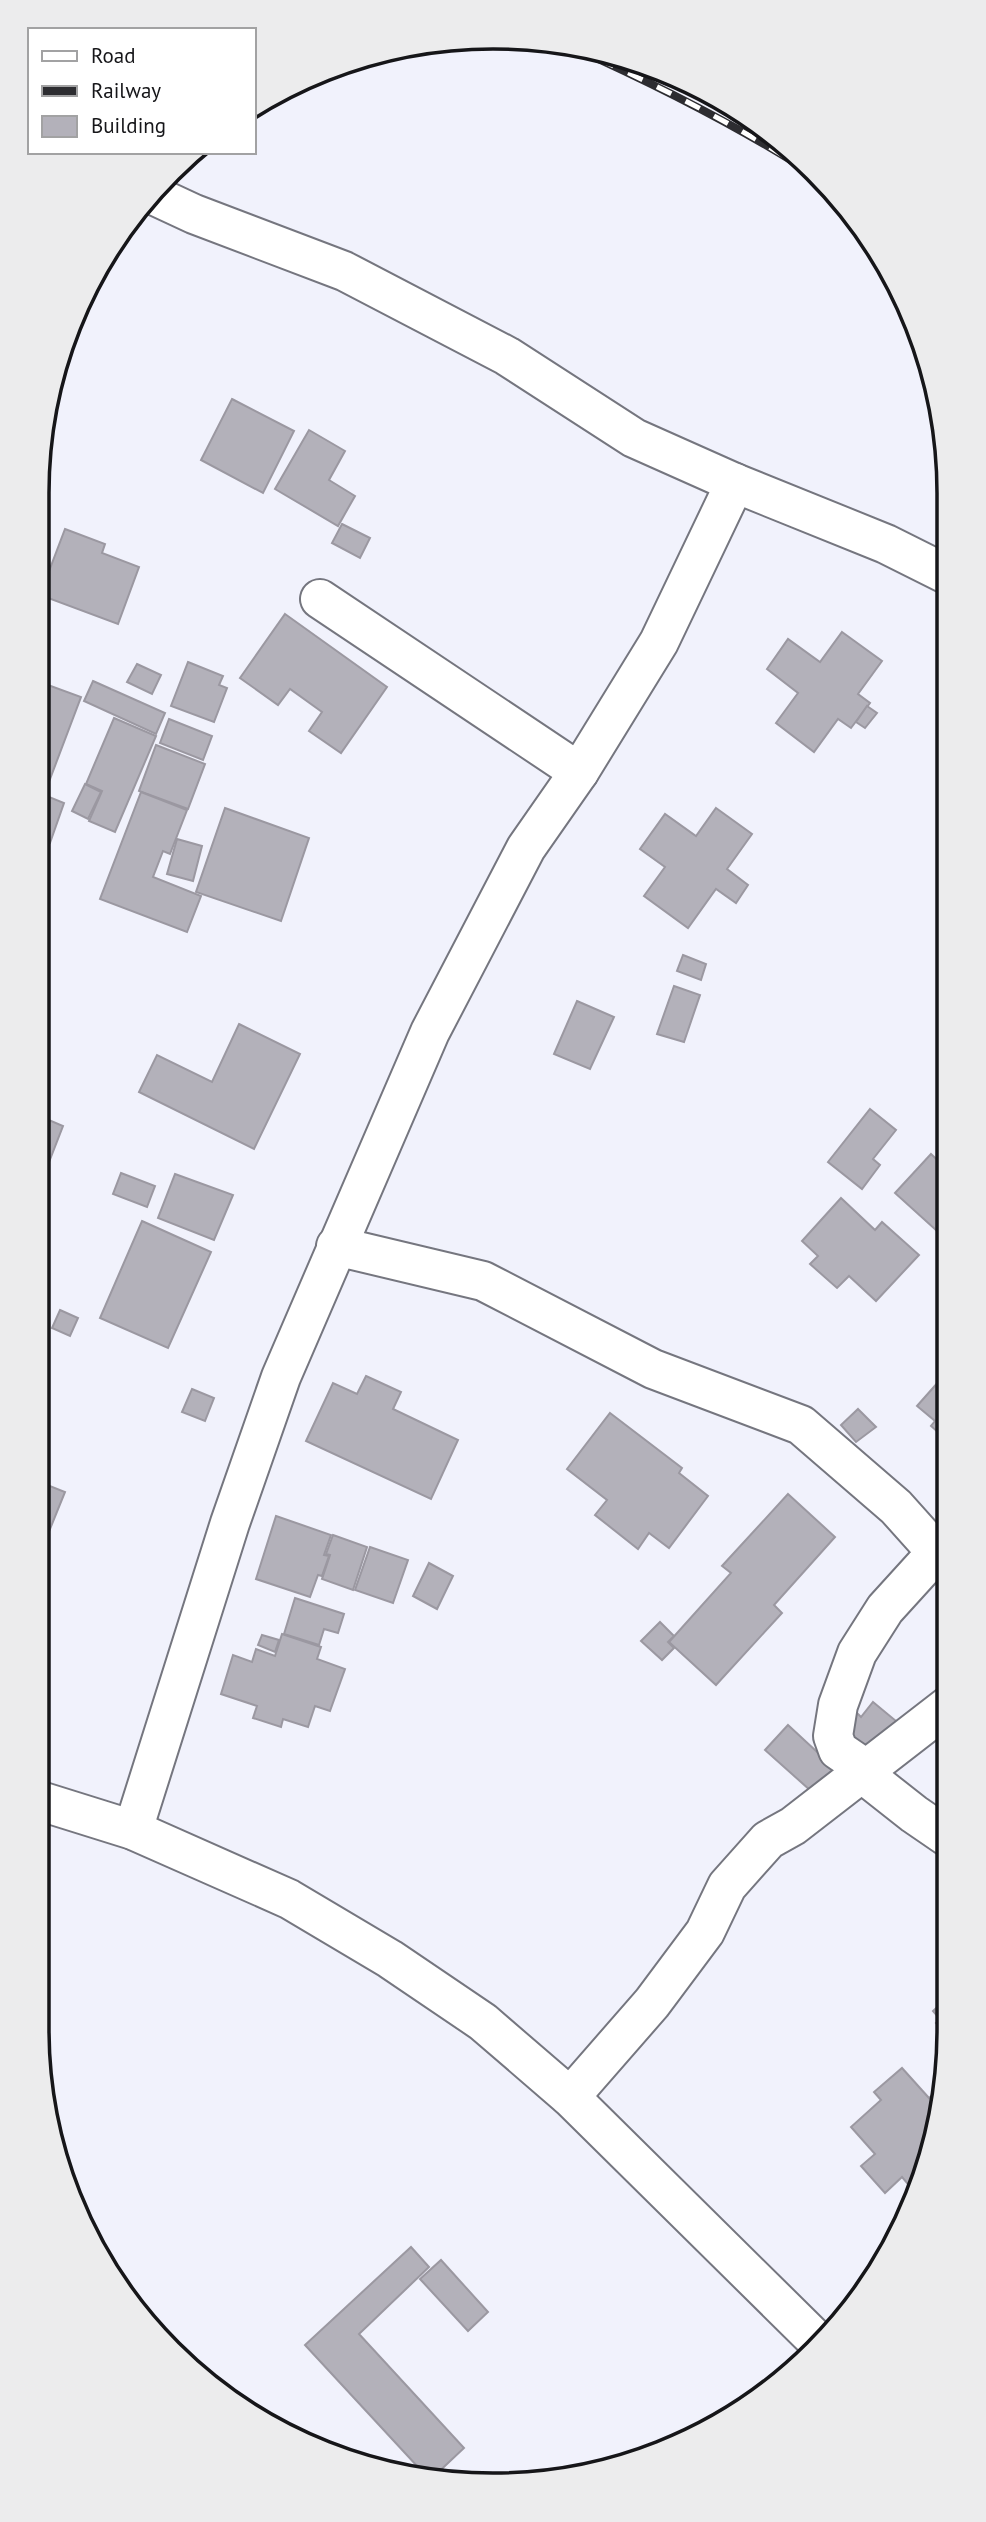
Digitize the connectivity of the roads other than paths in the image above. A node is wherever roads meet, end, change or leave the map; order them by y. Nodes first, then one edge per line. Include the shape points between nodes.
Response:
1 (161, 198) edge
2 (735, 482) junction
3 (937, 570) edge
4 (320, 599) dead end
5 (579, 772) junction
6 (337, 1246) junction
7 (937, 1554) edge
8 (937, 1564) edge
9 (937, 1714) edge
10 (862, 1773) junction
11 (49, 1804) edge
12 (133, 1830) junction
13 (937, 1830) edge
14 (570, 2097) junction
15 (813, 2337) edge

1 - 2 street via 344,271 507,356 634,438
2 - 3 street
2 - 5 street via 659,642
4 - 5 street
5 - 6 street via 526,848 430,1032
6 - 7 street via 483,1281 653,1368 802,1425 896,1507
6 - 12 street via 281,1377 230,1523
8 - 10 street via 885,1609 857,1653 838,1705 833,1736 838,1750 857,1763
9 - 10 street
10 - 13 street
10 - 14 street via 768,1840 727,1886 705,1932 652,2003
11 - 12 street
12 - 14 street via 289,1899 390,1959 483,2022
14 - 15 street

